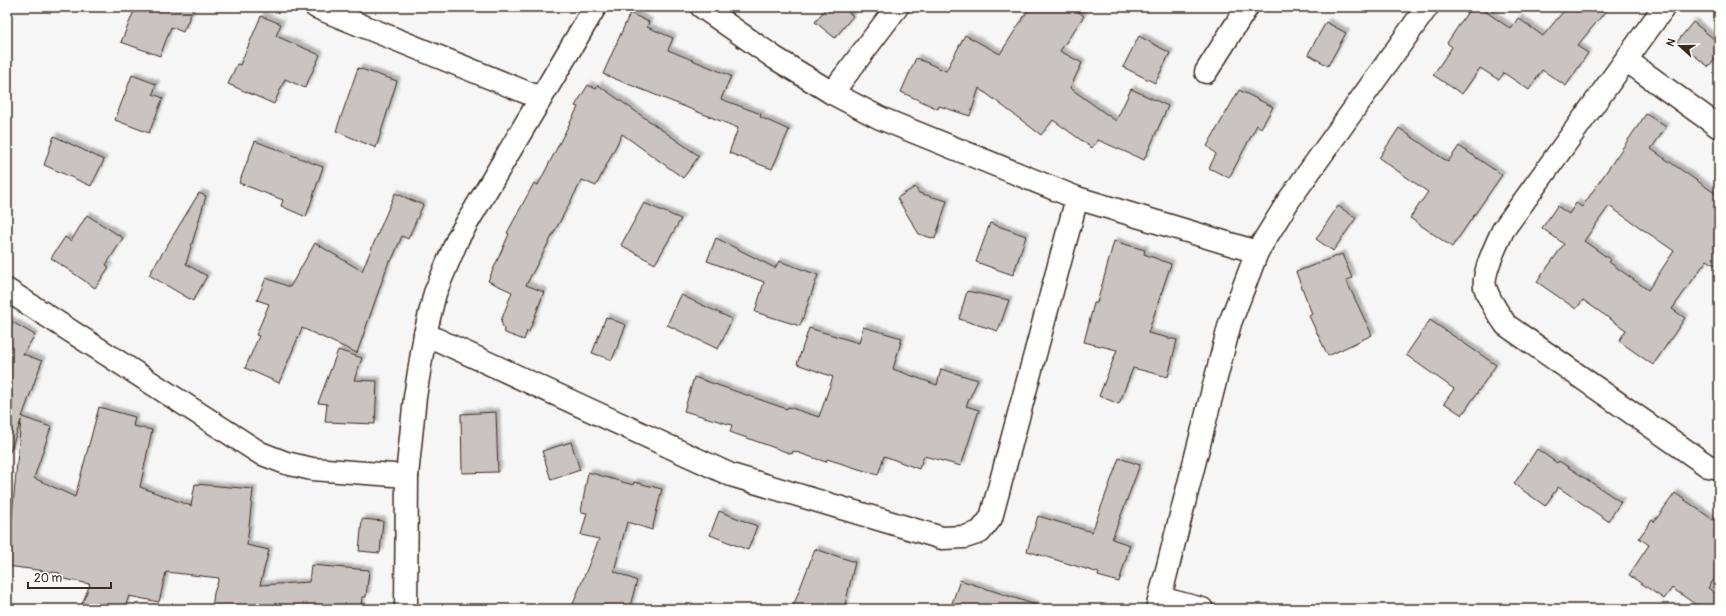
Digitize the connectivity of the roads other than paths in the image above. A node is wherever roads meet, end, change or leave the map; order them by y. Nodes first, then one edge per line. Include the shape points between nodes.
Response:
1 (316, 7) edge
2 (595, 7) edge
3 (702, 7) edge
4 (897, 7) edge
5 (1247, 7) edge
6 (1427, 7) edge
7 (1664, 7) edge
8 (1626, 60) junction
9 (1206, 72) dead end
10 (832, 93) junction
11 (540, 98) junction
12 (1719, 127) edge
13 (1077, 198) junction
14 (1257, 252) junction
15 (7, 290) edge
16 (426, 334) junction
17 (1719, 468) edge
18 (407, 476) junction
19 (1159, 604) edge
20 (406, 609) edge
21 (1202, 609) edge

1 - 11 street
2 - 11 street
3 - 10 street via 775,58
4 - 10 street
5 - 9 street
6 - 14 street via 1289,200
7 - 8 street
8 - 12 street
8 - 17 street via 1503,230 1490,262 1485,285 1493,306 1506,325 1708,466
10 - 13 street via 880,118
11 - 16 street via 458,238 435,293
13 - 14 street
13 - 16 street via 991,518 980,532 965,537 942,538 731,475
14 - 19 street via 1230,323
15 - 18 street via 260,453 312,469
16 - 18 street via 414,397
18 - 20 street
19 - 21 street

